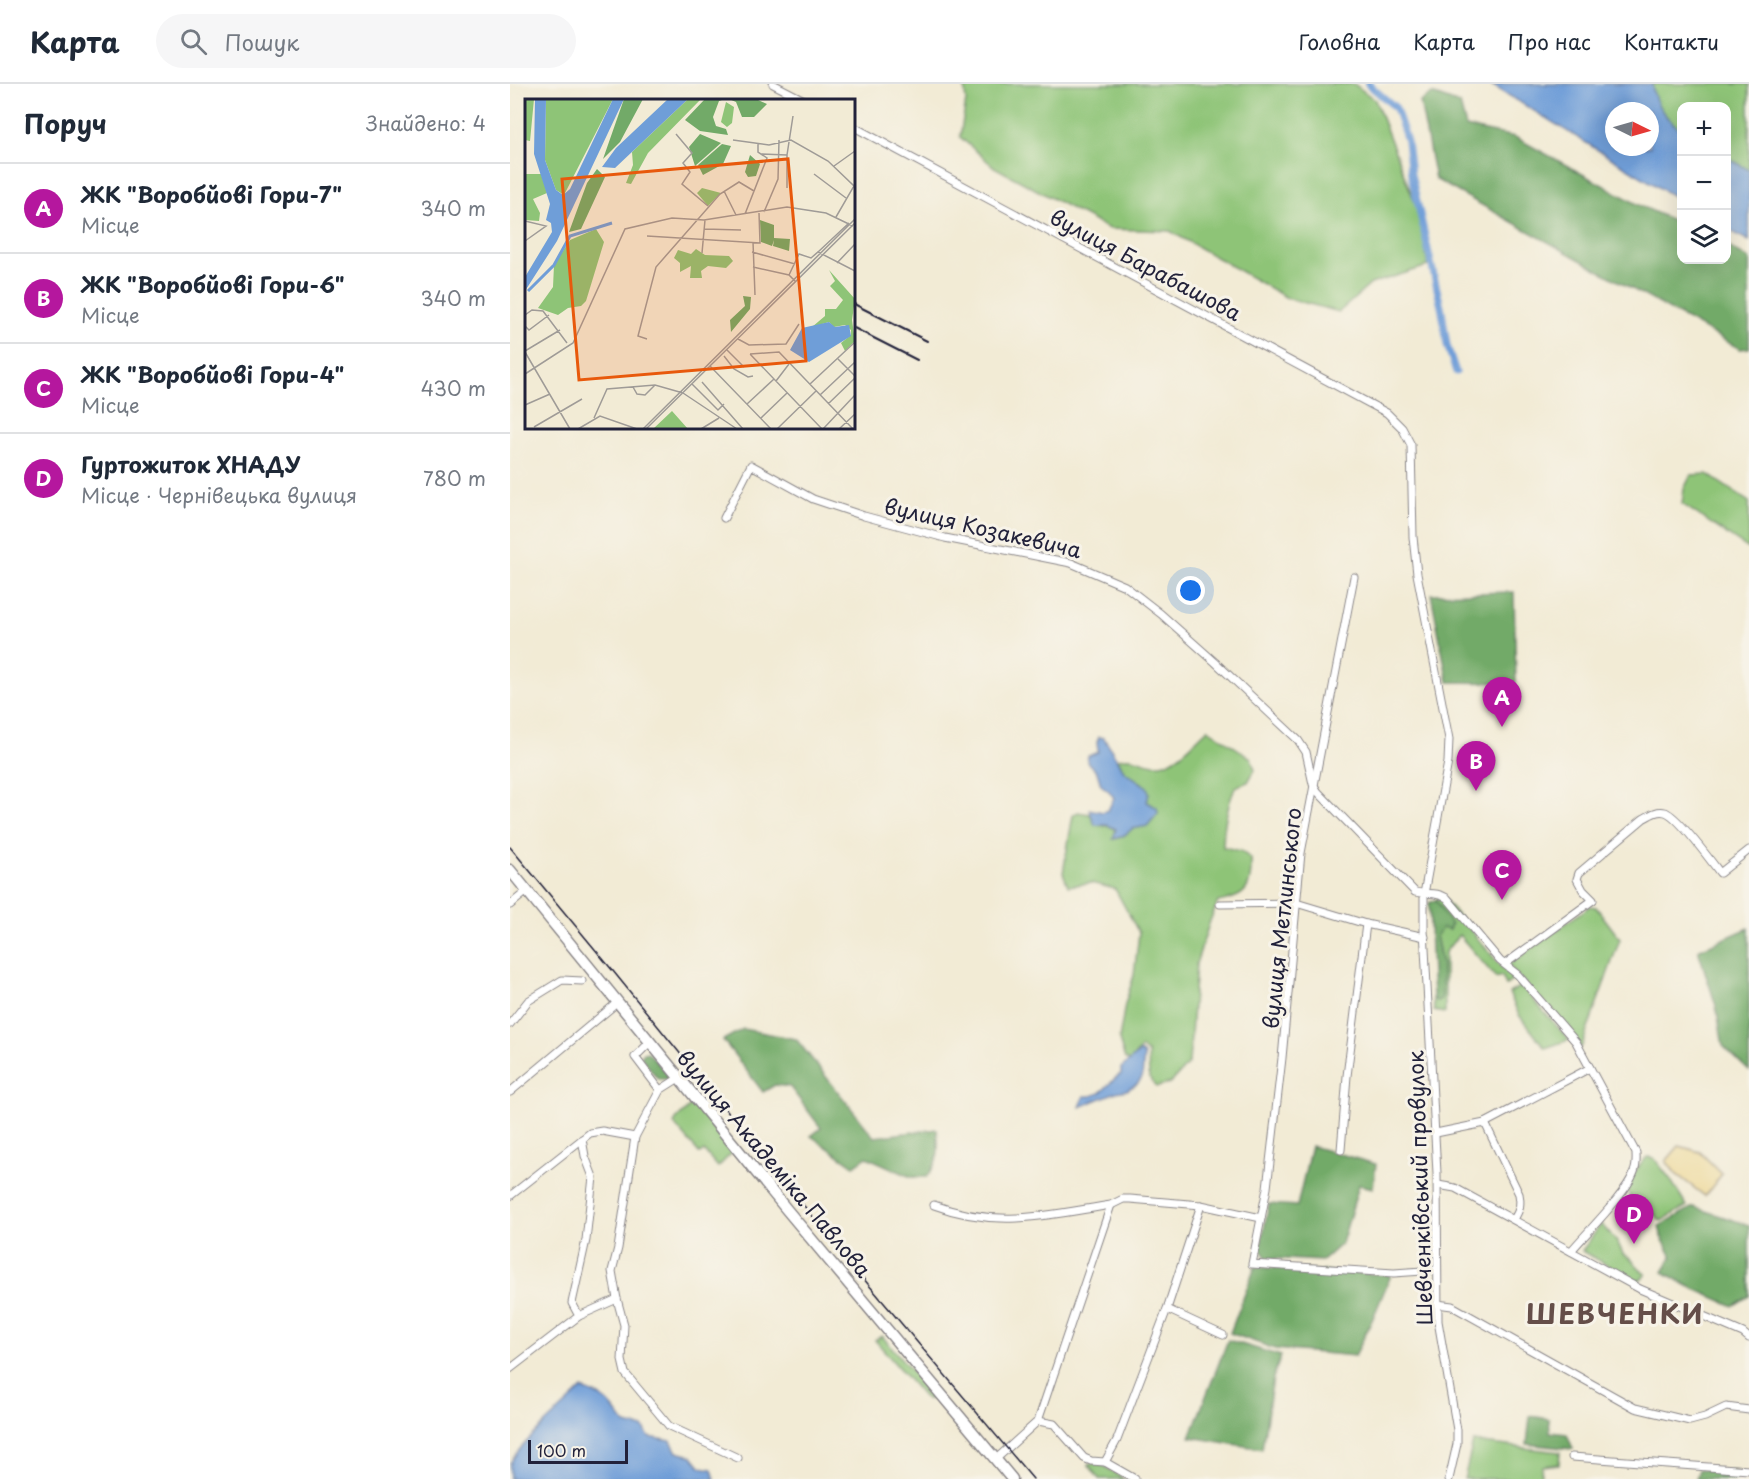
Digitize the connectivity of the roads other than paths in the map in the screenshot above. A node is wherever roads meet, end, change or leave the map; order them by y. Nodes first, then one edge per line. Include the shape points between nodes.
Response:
1 (773, 84) edge
2 (802, 99) edge
3 (855, 128) edge
4 (1411, 445) joint
5 (724, 518) dead end
6 (1353, 577) dead end
7 (1313, 784) junction
8 (1749, 850) edge
9 (510, 870) edge
10 (527, 891) junction
11 (1424, 894) junction
12 (1296, 903) junction
13 (510, 904) edge
14 (1220, 904) dead end
15 (1366, 924) junction
16 (1425, 937) junction
17 (1503, 962) junction
18 (582, 981) dead end
19 (618, 1002) junction
20 (510, 1024) edge
21 (650, 1042) junction
22 (1590, 1068) junction
23 (679, 1078) junction
24 (514, 1085) edge
25 (660, 1090) junction
26 (510, 1092) edge
27 (1485, 1123) junction
28 (1436, 1133) junction
29 (635, 1137) junction
30 (582, 1139) junction
31 (1341, 1150) dead end
32 (1438, 1185) junction
33 (510, 1196) edge
34 (934, 1205) dead end
35 (1111, 1205) junction
36 (1201, 1205) junction
37 (1261, 1218) junction
38 (1514, 1219) junction
39 (1571, 1251) junction
40 (1437, 1270) junction
41 (617, 1299) junction
42 (1437, 1304) junction
43 (1167, 1309) junction
44 (579, 1316) junction
45 (1223, 1335) dead end
46 (1749, 1338) edge
47 (510, 1369) edge
48 (1749, 1410) edge
49 (1038, 1421) junction
50 (738, 1458) dead end
51 (1572, 1458) dead end
52 (996, 1460) junction
53 (1105, 1462) junction
54 (1749, 1470) edge
55 (1012, 1479) edge
56 (1135, 1479) edge
57 (1449, 1479) edge

1 - 2 street
3 - 4 street, вулиця Барабашова via 1387,413
4 - 11 street, Шевченківський провулок via 1414,554 1449,748
5 - 7 street, вулиця Козакевича via 751,465 813,499 864,516 945,538 1071,563 1113,580 1131,589 1161,614 1298,740 1306,752
6 - 7 street, вулиця Метлинського
7 - 11 street, вулиця Козакевича via 1415,892
7 - 12 street, вулиця Метлинського
8 - 17 street via 1720,873 1675,818 1665,812 1653,814 1579,873 1577,879 1593,900
9 - 10 main road, вулиця Академіка Павлова
10 - 13 street
10 - 19 main road, вулиця Академіка Павлова
11 - 16 street, Шевченківський провулок
11 - 17 street via 1437,893 1447,898
12 - 14 street
12 - 15 street
12 - 37 street, вулиця Метлинського via 1282,1058
15 - 16 street
15 - 31 street
16 - 28 street, Шевченківський провулок
17 - 22 street via 1576,1042
18 - 20 street via 562,980 528,1001
19 - 21 main road, вулиця Академіка Павлова
19 - 24 street
21 - 23 main road, вулиця Академіка Павлова
21 - 25 street via 636,1057
22 - 27 street
22 - 39 street via 1636,1153 1636,1164 1634,1174 1614,1202
23 - 25 street
23 - 52 main road, вулиця Академіка Павлова
24 - 26 street
25 - 29 street
27 - 28 street
27 - 38 street via 1519,1194 1521,1203
28 - 32 street, Шевченківський провулок
29 - 30 street via 597,1131
29 - 41 street via 612,1271
30 - 33 street
30 - 44 street via 593,1177 586,1240 572,1303
32 - 38 street via 1455,1188
32 - 40 street, Шевченківський провулок
34 - 35 street via 1001,1220
35 - 36 street via 1130,1199
35 - 49 street
36 - 37 street
36 - 43 street
37 - 40 street, вулиця Метлинського via 1252,1264 1394,1273
38 - 39 street
39 - 46 street via 1640,1289
40 - 42 street, Шевченківський провулок
41 - 44 street
41 - 50 street via 624,1325 625,1373 669,1426
42 - 48 street via 1452,1306 1635,1408 1690,1420 1726,1407
42 - 57 street, Шевченківський провулок via 1457,1430
43 - 45 street
43 - 53 street
44 - 47 street
49 - 52 street
49 - 53 street via 1054,1424 1084,1458
51 - 54 street
52 - 55 main road, вулиця Академіка Павлова
53 - 56 street

